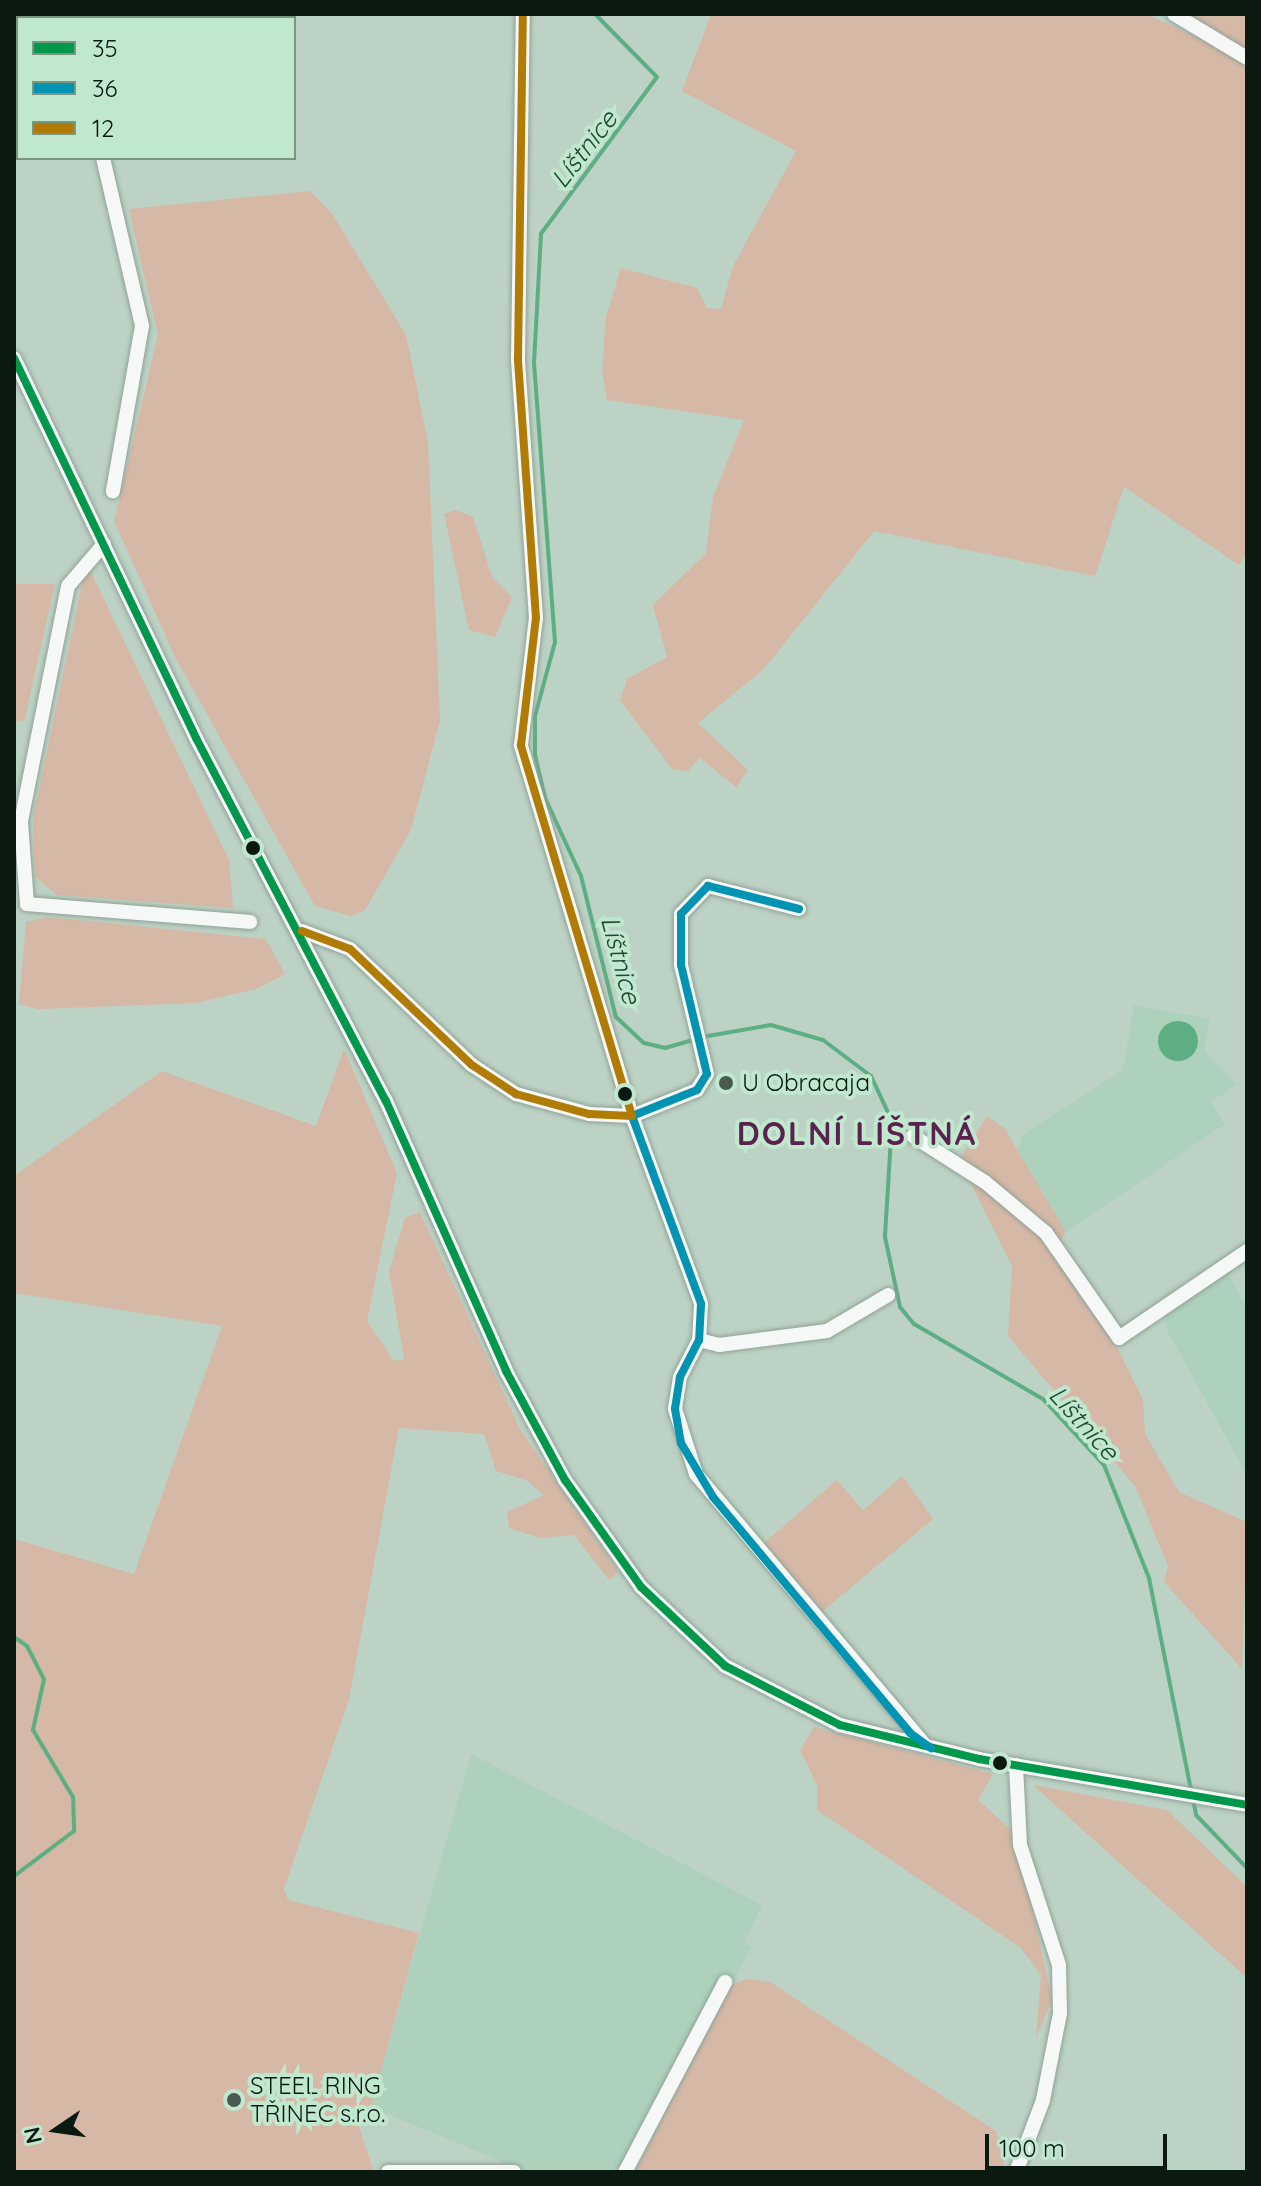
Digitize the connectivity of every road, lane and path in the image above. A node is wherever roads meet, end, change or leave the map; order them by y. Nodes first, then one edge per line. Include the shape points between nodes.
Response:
1 (523, 14) edge
2 (1174, 14) edge
3 (1247, 58) edge
4 (103, 160) edge
5 (14, 358) edge
6 (113, 491) dead end
7 (104, 544) junction
8 (799, 909) dead end
9 (250, 922) dead end
10 (302, 931) junction
11 (632, 1116) junction
12 (913, 1136) dead end
13 (1247, 1251) edge
14 (888, 1295) dead end
15 (699, 1340) junction
16 (932, 1749) junction
17 (1016, 1765) junction
18 (1247, 1805) edge
19 (725, 1982) dead end
20 (388, 2172) edge
21 (514, 2172) edge
22 (625, 2172) edge
23 (1016, 2172) edge

1 - 11 street via 518,359 536,618 521,745
2 - 3 street
4 - 6 street via 142,326
5 - 7 street
7 - 9 street via 68,586 21,822 27,904
7 - 10 street via 196,738
8 - 11 street via 708,886 681,914 681,965 707,1074 697,1090
10 - 11 street via 350,949 472,1065 516,1094 589,1114
10 - 16 street via 506,1371 614,1552 665,1614 725,1666 786,1703
11 - 15 street via 701,1304
12 - 13 street via 985,1182 1046,1233 1119,1338
14 - 15 street via 827,1331 719,1345
15 - 16 street via 680,1377 675,1409 696,1474 910,1733
16 - 17 street
17 - 18 street
17 - 23 street via 1020,1845 1059,1965 1060,2013 1043,2100
19 - 22 street
20 - 21 street

